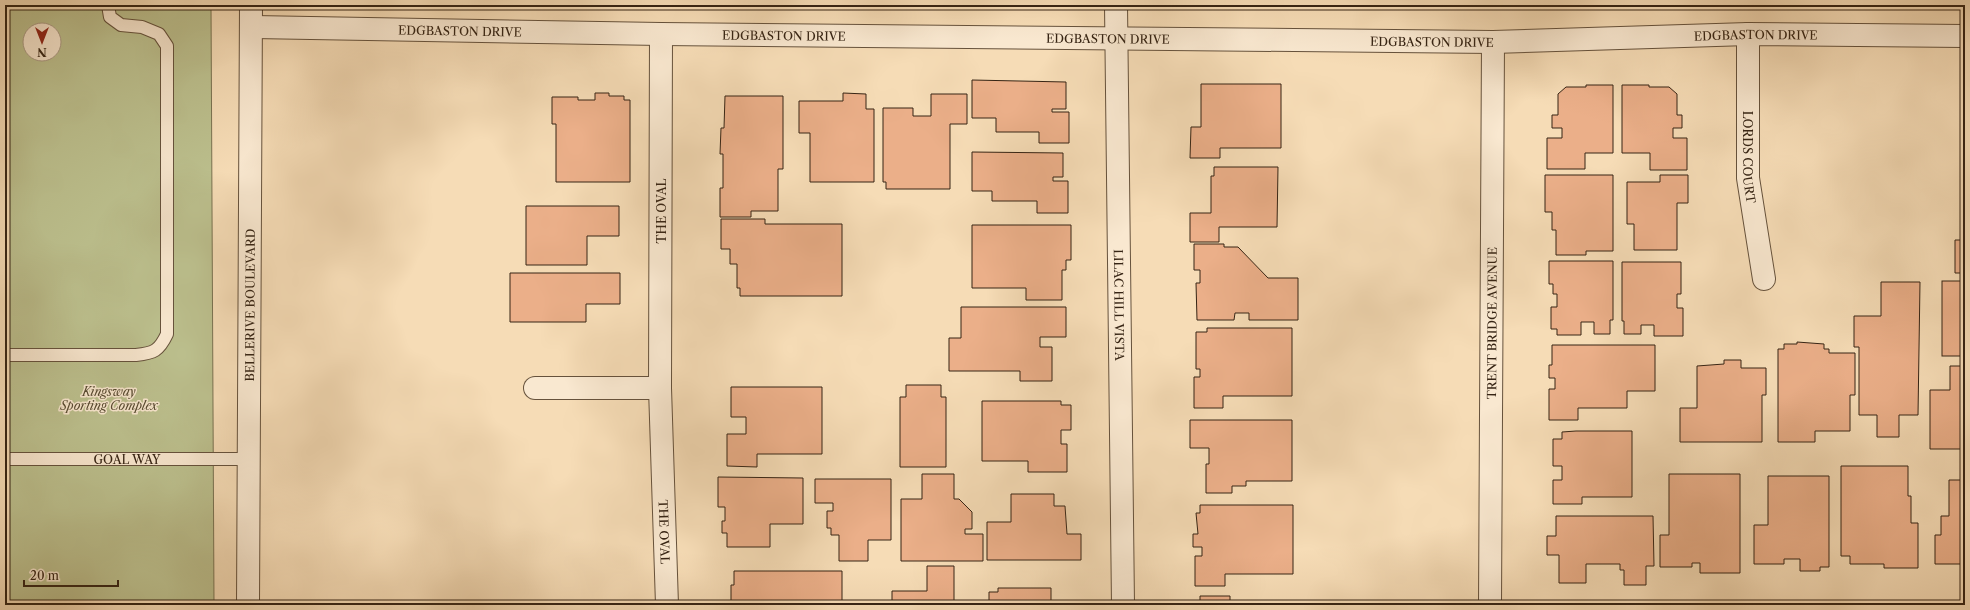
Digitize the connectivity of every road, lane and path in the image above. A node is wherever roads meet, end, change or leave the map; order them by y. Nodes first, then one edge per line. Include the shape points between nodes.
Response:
1 (108, 5) edge
2 (251, 5) edge
3 (1116, 5) edge
4 (251, 28) junction
5 (661, 34) junction
6 (1748, 34) junction
7 (1965, 36) edge
8 (1116, 39) junction
9 (1492, 42) junction
10 (1764, 279) dead end
11 (5, 355) edge
12 (535, 388) dead end
13 (660, 388) junction
14 (5, 459) edge
15 (248, 459) junction
16 (248, 605) edge
17 (667, 605) edge
18 (1123, 605) edge
19 (1490, 605) edge

1 - 11 lane via 110,17 121,25 159,34 167,46 167,334 161,346 151,353 136,355
2 - 4 street, BELLERIVE BOULEVARD
3 - 8 street, LILAC HILL VISTA
4 - 5 street, EDGBASTON DRIVE
4 - 15 street, BELLERIVE BOULEVARD
5 - 8 street, EDGBASTON DRIVE
5 - 13 street, THE OVAL
6 - 7 street, EDGBASTON DRIVE
6 - 9 street, EDGBASTON DRIVE
6 - 10 street, LORDS COURT via 1748,178
8 - 9 street, EDGBASTON DRIVE
8 - 18 street, LILAC HILL VISTA
9 - 19 street, TRENT BRIDGE AVENUE
12 - 13 street
13 - 17 street, THE OVAL
14 - 15 lane, GOAL WAY
15 - 16 street, BELLERIVE BOULEVARD

